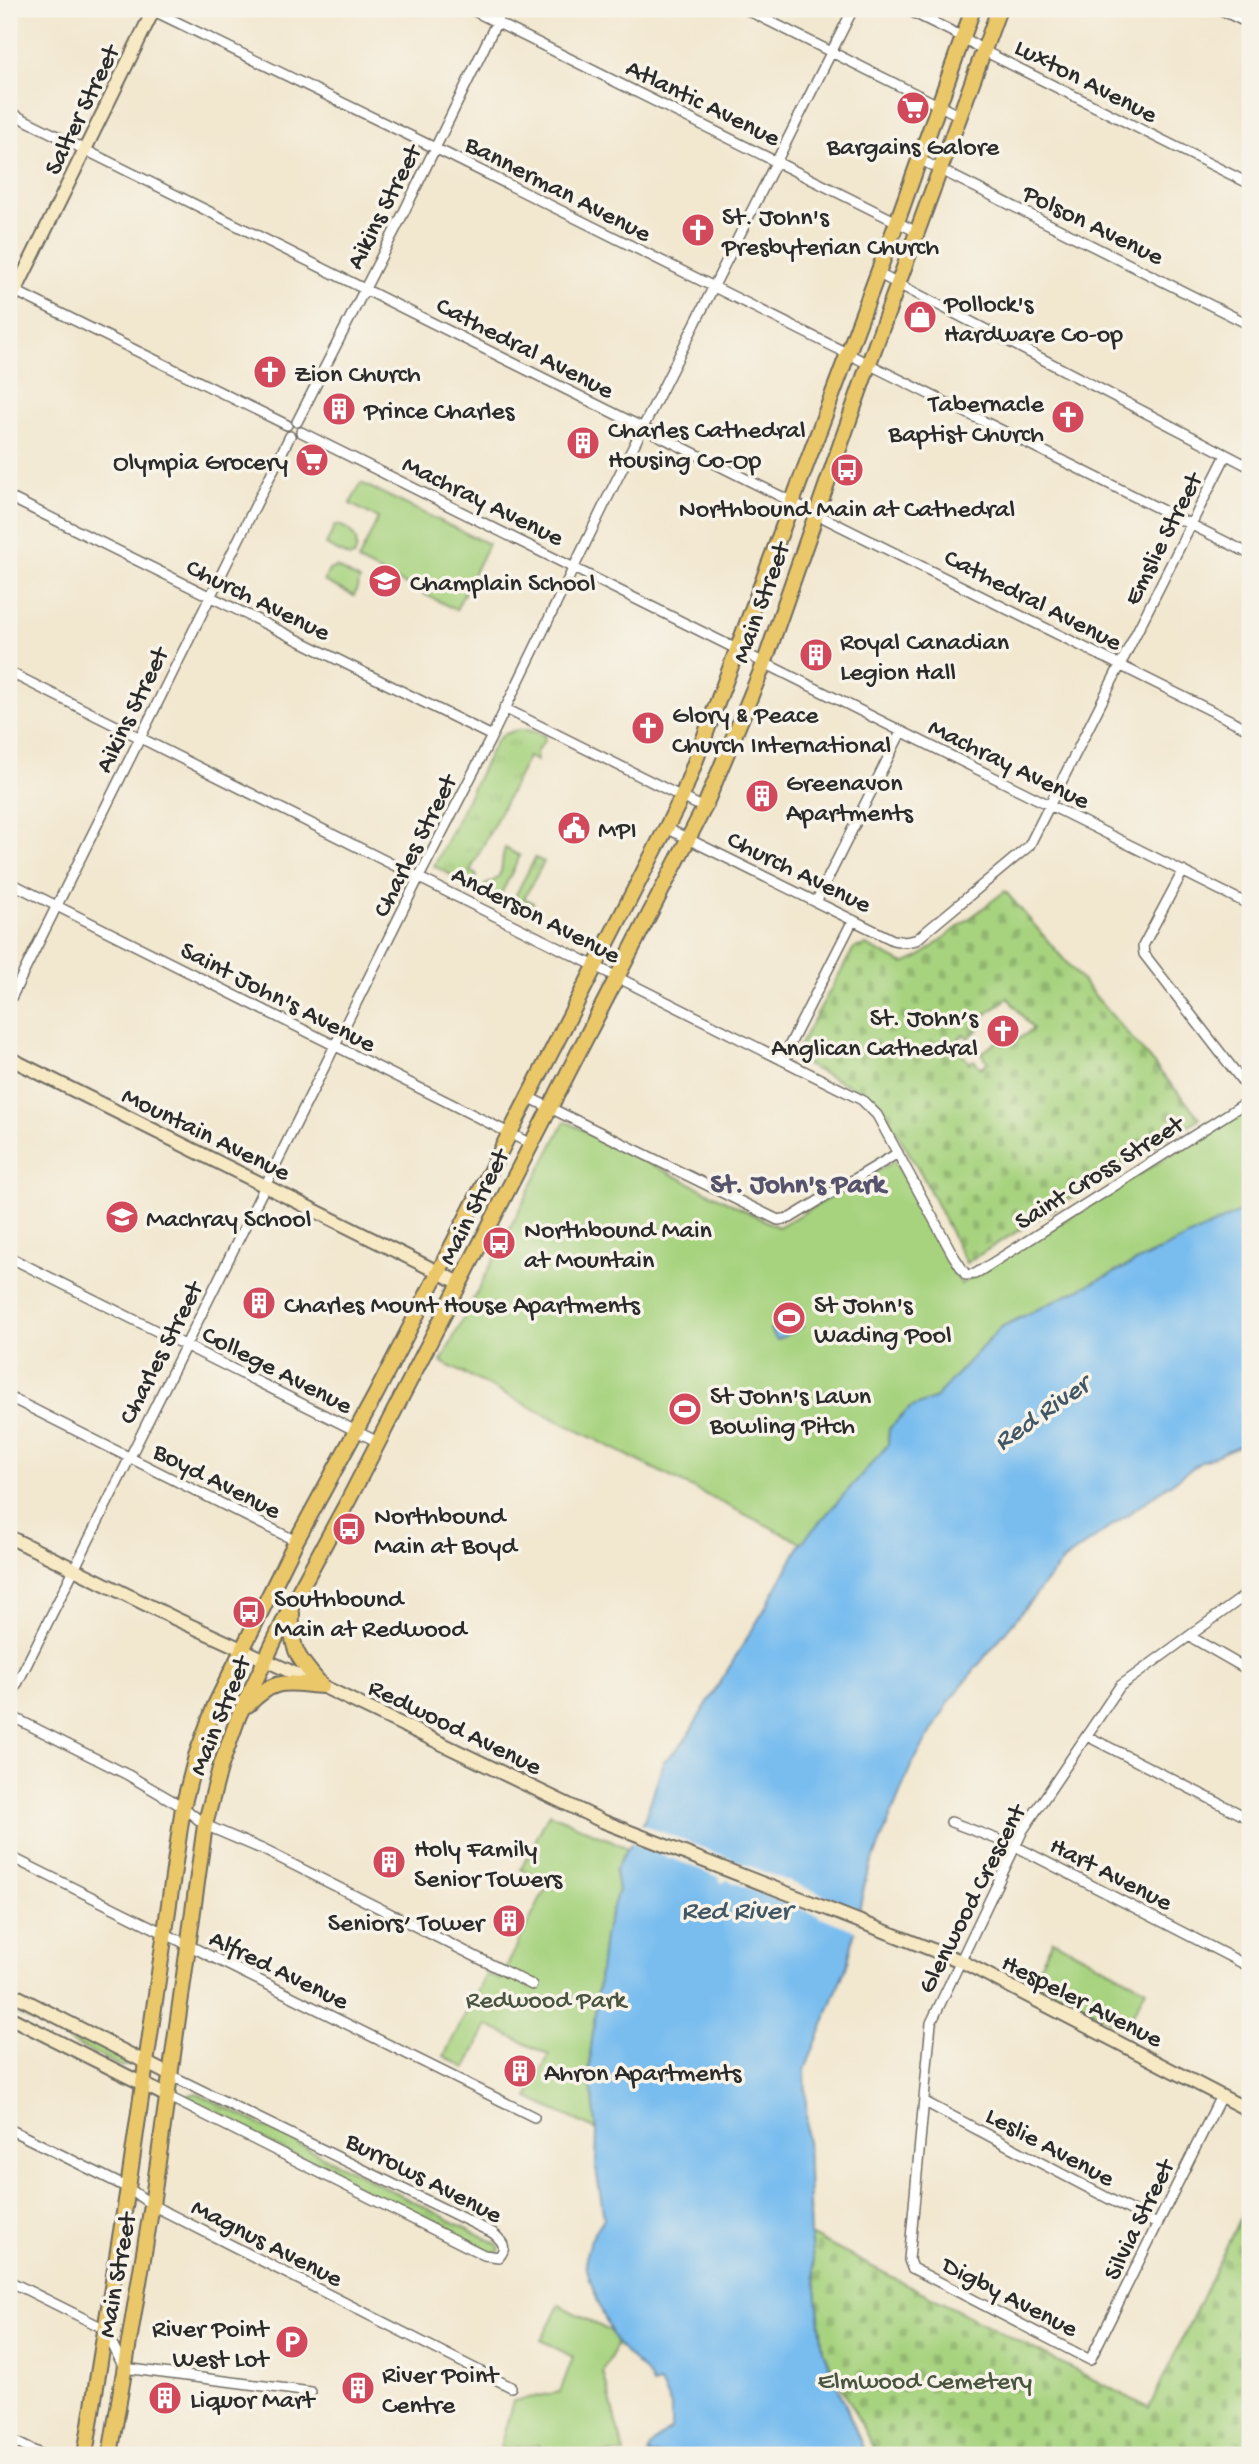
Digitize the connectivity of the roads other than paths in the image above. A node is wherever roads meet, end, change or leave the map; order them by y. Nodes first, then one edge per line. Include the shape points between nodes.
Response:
1 (152, 9) edge
2 (470, 9) edge
3 (503, 9) edge
4 (746, 9) edge
5 (853, 9) edge
6 (906, 9) edge
7 (973, 9) edge
8 (999, 9) edge
9 (1219, 9) edge
10 (496, 22) junction
11 (1250, 24) edge
12 (963, 37) junction
13 (831, 51) junction
14 (984, 51) junction
15 (937, 106) junction
16 (9, 112) edge
17 (960, 116) junction
18 (435, 148) junction
19 (85, 150) junction
20 (919, 159) junction
21 (777, 160) junction
22 (940, 170) junction
23 (1250, 184) edge
24 (897, 222) junction
25 (917, 232) junction
26 (877, 273) junction
27 (898, 283) junction
28 (712, 287) junction
29 (12, 289) edge
30 (364, 289) junction
31 (9, 304) edge
32 (1250, 325) edge
33 (848, 354) junction
34 (869, 363) junction
35 (297, 422) junction
36 (287, 425) junction
37 (644, 428) junction
38 (300, 432) junction
39 (290, 436) junction
40 (1226, 454) junction
41 (1250, 467) edge
42 (9, 497) edge
43 (792, 503) junction
44 (817, 513) junction
45 (1191, 524) junction
46 (1250, 554) edge
47 (574, 567) junction
48 (210, 597) junction
49 (739, 651) junction
50 (764, 664) junction
51 (1121, 665) junction
52 (9, 672) edge
53 (504, 708) junction
54 (1250, 730) edge
55 (901, 732) junction
56 (492, 736) junction
57 (139, 737) junction
58 (682, 797) junction
59 (1051, 806) junction
60 (704, 808) junction
61 (666, 828) junction
62 (689, 839) junction
63 (1183, 871) junction
64 (419, 877) junction
65 (9, 882) edge
66 (817, 900) junction
67 (1250, 905) edge
68 (57, 906) junction
69 (853, 920) junction
70 (916, 940) joint
71 (596, 965) junction
72 (618, 977) junction
73 (9, 1002) edge
74 (335, 1047) junction
75 (9, 1058) edge
76 (782, 1060) junction
77 (1250, 1091) edge
78 (528, 1097) junction
79 (1250, 1100) edge
80 (551, 1108) junction
81 (508, 1133) junction
82 (531, 1144) junction
83 (898, 1153) junction
84 (265, 1186) junction
85 (9, 1257) edge
86 (437, 1272) junction
87 (966, 1275) joint
88 (460, 1283) junction
89 (186, 1345) junction
90 (9, 1397) edge
91 (356, 1432) junction
92 (378, 1441) junction
93 (130, 1458) junction
94 (9, 1537) edge
95 (296, 1541) junction
96 (74, 1570) junction
97 (1250, 1592) edge
98 (292, 1604) junction
99 (1189, 1636) junction
100 (242, 1650) junction
101 (266, 1660) junction
102 (1250, 1671) edge
103 (323, 1686) junction
104 (9, 1700) edge
105 (239, 1714) junction
106 (9, 1715) edge
107 (1087, 1736) junction
108 (183, 1807) junction
109 (1250, 1819) edge
110 (951, 1822) dead end
111 (205, 1825) junction
112 (1015, 1846) junction
113 (9, 1856) edge
114 (892, 1933) joint
115 (163, 1934) junction
116 (188, 1946) junction
117 (961, 1961) junction
118 (1250, 1967) edge
119 (532, 1985) dead end
120 (9, 1992) edge
121 (9, 2017) edge
122 (146, 2061) junction
123 (170, 2075) junction
124 (143, 2084) junction
125 (167, 2096) junction
126 (1221, 2096) junction
127 (925, 2102) junction
128 (1250, 2111) edge
129 (534, 2117) dead end
130 (9, 2129) edge
131 (128, 2188) junction
132 (152, 2206) junction
133 (1157, 2224) junction
134 (912, 2268) joint
135 (9, 2281) edge
136 (105, 2329) junction
137 (1090, 2360) joint
138 (124, 2368) junction
139 (511, 2387) dead end
140 (311, 2392) dead end
141 (9, 2439) edge
142 (539, 2451) dead end
143 (42, 2455) edge
144 (85, 2455) edge
145 (110, 2455) edge
146 (507, 2455) edge

1 - 18 street, Bannerman Avenue
1 - 19 main road, Salter Street
2 - 10 street, Atlantic Avenue
3 - 10 street, Aikins Street
4 - 13 street
5 - 13 street, Charles Street
6 - 12 street, Luxton Avenue
7 - 12 main road, Main Street
8 - 14 main road, Main Street
9 - 11 street
10 - 18 street, Aikins Street
10 - 21 street, Atlantic Avenue
12 - 14 street, Luxton Avenue
12 - 15 main road, Main Street
13 - 15 street
13 - 21 street, Charles Street
14 - 17 main road, Main Street
14 - 23 street, Luxton Avenue
15 - 17 street
15 - 20 main road, Main Street
16 - 19 street, Cathedral Avenue
17 - 22 main road, Main Street
18 - 28 street, Bannerman Avenue
18 - 30 street, Aikins Street
19 - 29 main road, Salter Street
19 - 30 street, Cathedral Avenue
20 - 22 street, Polson Avenue
20 - 24 main road, Main Street
21 - 24 street, Atlantic Avenue
21 - 28 street, Charles Street
22 - 25 main road, Main Street
22 - 32 street, Polson Avenue
24 - 25 street, Atlantic Avenue
24 - 26 main road, Main Street
25 - 27 main road, Main Street
26 - 27 street
26 - 33 main road, Main Street
27 - 34 main road, Main Street
27 - 40 street
28 - 33 street, Bannerman Avenue
28 - 37 street, Charles Street
29 - 31 main road, Salter Street
29 - 36 street
30 - 35 street, Aikins Street
30 - 37 street, Cathedral Avenue
33 - 34 street, Bannerman Avenue
33 - 43 main road, Main Street
34 - 44 main road, Main Street
34 - 45 street, Bannerman Avenue
35 - 36 street
35 - 38 street
36 - 39 street
37 - 43 street, Cathedral Avenue
37 - 47 street, Charles Street
38 - 39 street
38 - 47 street, Machray Avenue
39 - 48 street, Aikins Street
40 - 41 street
40 - 45 street, Emslie Street
42 - 48 street, Church Avenue
43 - 44 street, Cathedral Avenue
43 - 49 main road, Main Street
44 - 50 main road, Main Street
44 - 51 street, Cathedral Avenue
45 - 46 street, Bannerman Avenue
45 - 51 street, Emslie Street
47 - 49 street, Machray Avenue
47 - 53 street, Charles Street
48 - 56 street, Church Avenue
48 - 57 street, Aikins Street
49 - 50 street, Machray Avenue
49 - 58 main road, Main Street
50 - 55 street, Machray Avenue
50 - 60 main road, Main Street
51 - 54 street, Cathedral Avenue
51 - 59 street, Emslie Street
52 - 57 street, Anderson Avenue
53 - 56 street, Charles Street
53 - 58 street, Church Avenue
55 - 59 street, Machray Avenue
55 - 66 street
56 - 64 street, Charles Street
57 - 64 street, Anderson Avenue
57 - 68 street, Aikins Street
58 - 60 street, Church Avenue
58 - 61 main road, Main Street
59 - 63 street, Machray Avenue
59 - 70 street, Emslie Street via 1029,846
60 - 62 main road, Main Street
61 - 62 street, Church Avenue
61 - 71 main road, Main Street
62 - 66 street, Church Avenue
62 - 72 main road, Main Street
63 - 67 street, Machray Avenue
63 - 77 street via 1143,946 1144,954
64 - 71 street, Anderson Avenue
64 - 74 street, Charles Street
65 - 68 street, Saint John's Avenue
66 - 69 street, Church Avenue
68 - 73 street, Aikins Street
68 - 74 street, Saint John's Avenue
69 - 70 street, Church Avenue via 894,940
69 - 76 street
71 - 72 street, Anderson Avenue
71 - 78 main road, Main Street
72 - 76 street, Anderson Avenue
72 - 80 main road, Main Street
74 - 81 street, Saint John's Avenue
74 - 84 street, Charles Street
75 - 84 main road, Mountain Avenue
76 - 83 street, Anderson Avenue via 862,1100 877,1115
78 - 80 street
78 - 81 main road, Main Street
79 - 87 street, Saint Cross Street
80 - 82 main road, Main Street
80 - 83 street via 778,1220 790,1218
81 - 82 street, Saint John's Avenue
81 - 86 main road, Main Street
82 - 88 main road, Main Street
83 - 87 street, Anderson Avenue
84 - 86 main road, Mountain Avenue
84 - 89 street, Charles Street
85 - 89 street, College Avenue
86 - 88 main road, Mountain Avenue
86 - 91 main road, Main Street
88 - 92 main road, Main Street
89 - 91 street, College Avenue
89 - 93 street, Charles Street
90 - 93 street, Boyd Avenue
91 - 92 street, College Avenue
91 - 95 main road, Main Street
92 - 98 main road, Main Street
93 - 95 street, Boyd Avenue
93 - 96 street, Charles Street
94 - 96 main road, Redwood Avenue
95 - 100 main road, Main Street
96 - 100 main road, Redwood Avenue
96 - 104 street, Charles Street
97 - 99 street, Glenwood Crescent
98 - 101 main road, Main Street
98 - 103 main road via 293,1646
99 - 102 street
99 - 107 street, Glenwood Crescent via 1120,1686
100 - 101 main road, Redwood Avenue
100 - 108 main road, Main Street via 196,1756
101 - 103 main road, Redwood Avenue
101 - 105 main road, Main Street
103 - 105 main road via 270,1685
103 - 114 main road, Redwood Avenue via 602,1821
105 - 111 main road, Main Street
106 - 108 street
107 - 109 street
107 - 112 street, Glenwood Crescent
108 - 111 street
108 - 115 main road, Main Street
110 - 112 street, Hart Avenue
111 - 116 main road, Main Street
111 - 119 street
112 - 117 street, Glenwood Crescent
112 - 118 street, Hart Avenue
113 - 115 street, Alfred Avenue
114 - 117 main road, Hespeler Avenue
115 - 116 street, Alfred Avenue
115 - 122 main road, Main Street
116 - 123 main road, Main Street
116 - 129 street, Alfred Avenue
117 - 126 main road, Hespeler Avenue
117 - 127 street, Glenwood Crescent via 931,2023
120 - 122 main road, Burrows Avenue
121 - 124 main road, Burrows Avenue
122 - 123 main road, Burrows Avenue
122 - 124 main road, Main Street
123 - 125 main road, Main Street
123 - 125 street, Burrows Avenue via 493,2233 505,2247 503,2253 493,2258 484,2255
124 - 125 main road, Burrows Avenue
124 - 131 main road, Main Street
125 - 132 main road, Main Street
126 - 128 main road, Hespeler Avenue
126 - 133 street, Silvia Street
127 - 133 street, Leslie Avenue
127 - 134 street, Glenwood Crescent via 908,2260
130 - 131 street, Magnus Avenue
131 - 132 street, Magnus Avenue
131 - 136 main road, Main Street
132 - 138 main road, Main Street
132 - 139 street, Magnus Avenue
133 - 137 street, Silvia Street
134 - 137 street, Digby Avenue
135 - 136 street
136 - 138 street
136 - 144 main road, Main Street
138 - 140 street
138 - 145 main road, Main Street
141 - 143 street
142 - 146 street

